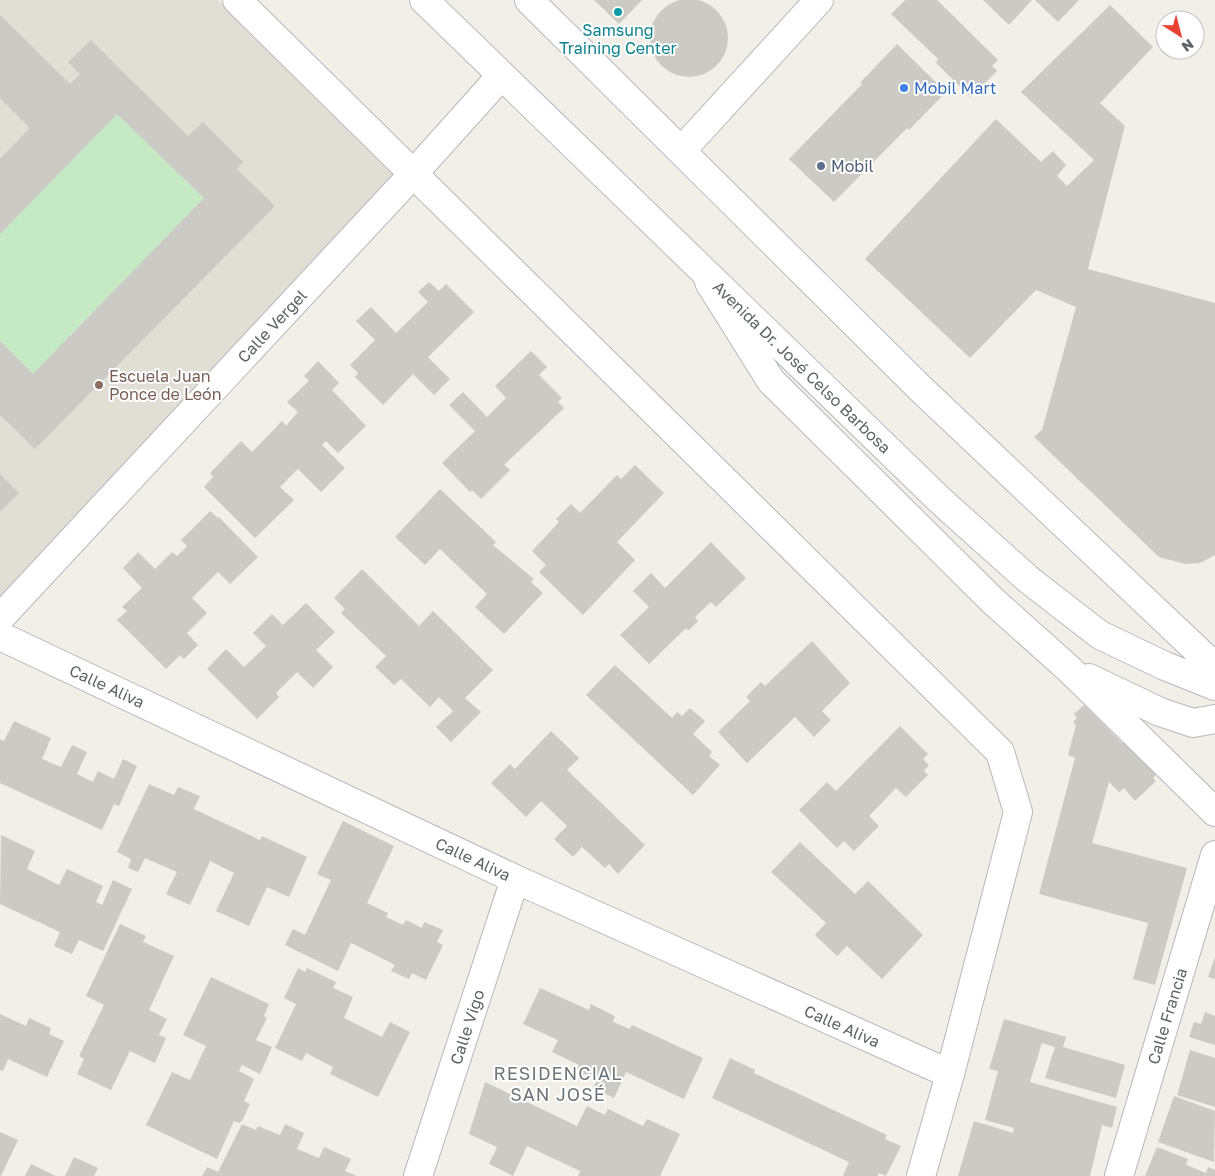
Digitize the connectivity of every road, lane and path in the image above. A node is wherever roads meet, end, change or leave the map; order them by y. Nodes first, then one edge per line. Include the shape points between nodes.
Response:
1 (238, 0) edge
2 (424, 0) edge
3 (529, 0) edge
4 (819, 0) edge
5 (501, 76) junction
6 (682, 150) junction
7 (414, 173) junction
8 (700, 268) junction
9 (0, 618) edge
10 (0, 636) edge
11 (1215, 668) edge
12 (1069, 669) junction
13 (1215, 686) edge
14 (1215, 719) edge
15 (1215, 812) edge
16 (1215, 856) edge
17 (515, 878) junction
18 (950, 1074) junction
19 (418, 1176) edge
20 (921, 1176) edge
21 (1119, 1176) edge

1 - 7 street
2 - 5 street, Avenida Dr. José Celso Barbosa
3 - 6 street
4 - 6 street
5 - 7 street, Calle Vergel
5 - 8 street, Avenida Dr. José Celso Barbosa
6 - 11 street via 922,390
7 - 9 street, Calle Vergel
7 - 18 street via 1000,752 1018,812
8 - 12 street via 771,381 993,601
8 - 13 street, Avenida Dr. José Celso Barbosa via 943,503 1029,580 1100,635
10 - 17 street, Calle Aliva
12 - 14 street via 1160,712 1193,723
12 - 15 street
16 - 21 street, Calle Francia
17 - 18 street, Calle Aliva
17 - 19 street, Calle Vigo
18 - 20 street

